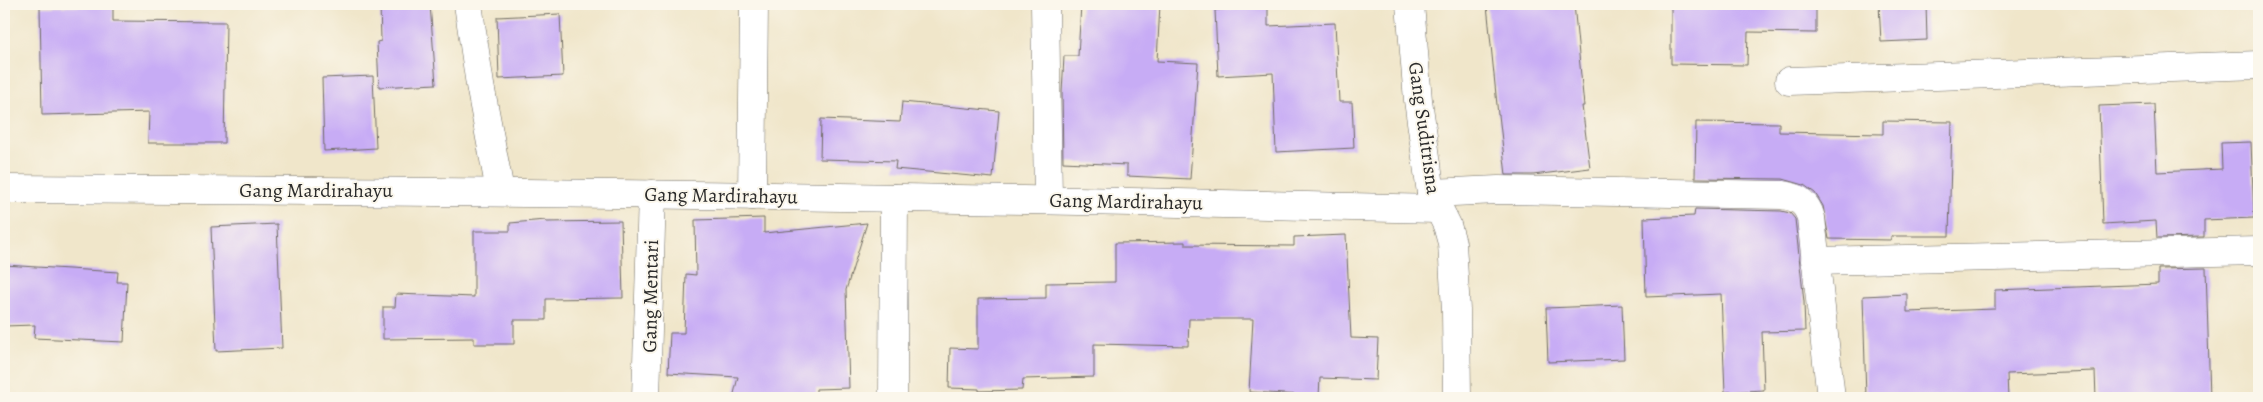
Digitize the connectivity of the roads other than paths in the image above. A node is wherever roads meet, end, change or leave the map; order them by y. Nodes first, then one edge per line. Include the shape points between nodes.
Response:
1 (468, 4) edge
2 (754, 4) edge
3 (1045, 4) edge
4 (1410, 4) edge
5 (2259, 65) edge
6 (1789, 81) dead end
7 (4, 189) edge
8 (500, 191) junction
9 (652, 194) junction
10 (752, 196) junction
11 (894, 198) junction
12 (1048, 199) junction
13 (1434, 201) junction
14 (2259, 251) edge
15 (1816, 260) junction
16 (646, 398) edge
17 (893, 398) edge
18 (1457, 398) edge
19 (1831, 398) edge

1 - 8 street
2 - 10 street
3 - 12 street
4 - 13 street, Gang Suditrisna via 1418,100
5 - 6 street
7 - 8 street, Gang Mardirahayu
8 - 9 street, Gang Mardirahayu
9 - 10 street, Gang Mardirahayu
9 - 16 street, Gang Mentari
10 - 11 street, Gang Mardirahayu
11 - 12 street, Gang Mardirahayu
11 - 17 street
12 - 13 street, Gang Mardirahayu
13 - 15 street, Gang Mardirahayu via 1498,190 1790,196 1808,209
13 - 18 street, Gang Suditrisna via 1452,243
14 - 15 street
15 - 19 street, Gang Mardirahayu

